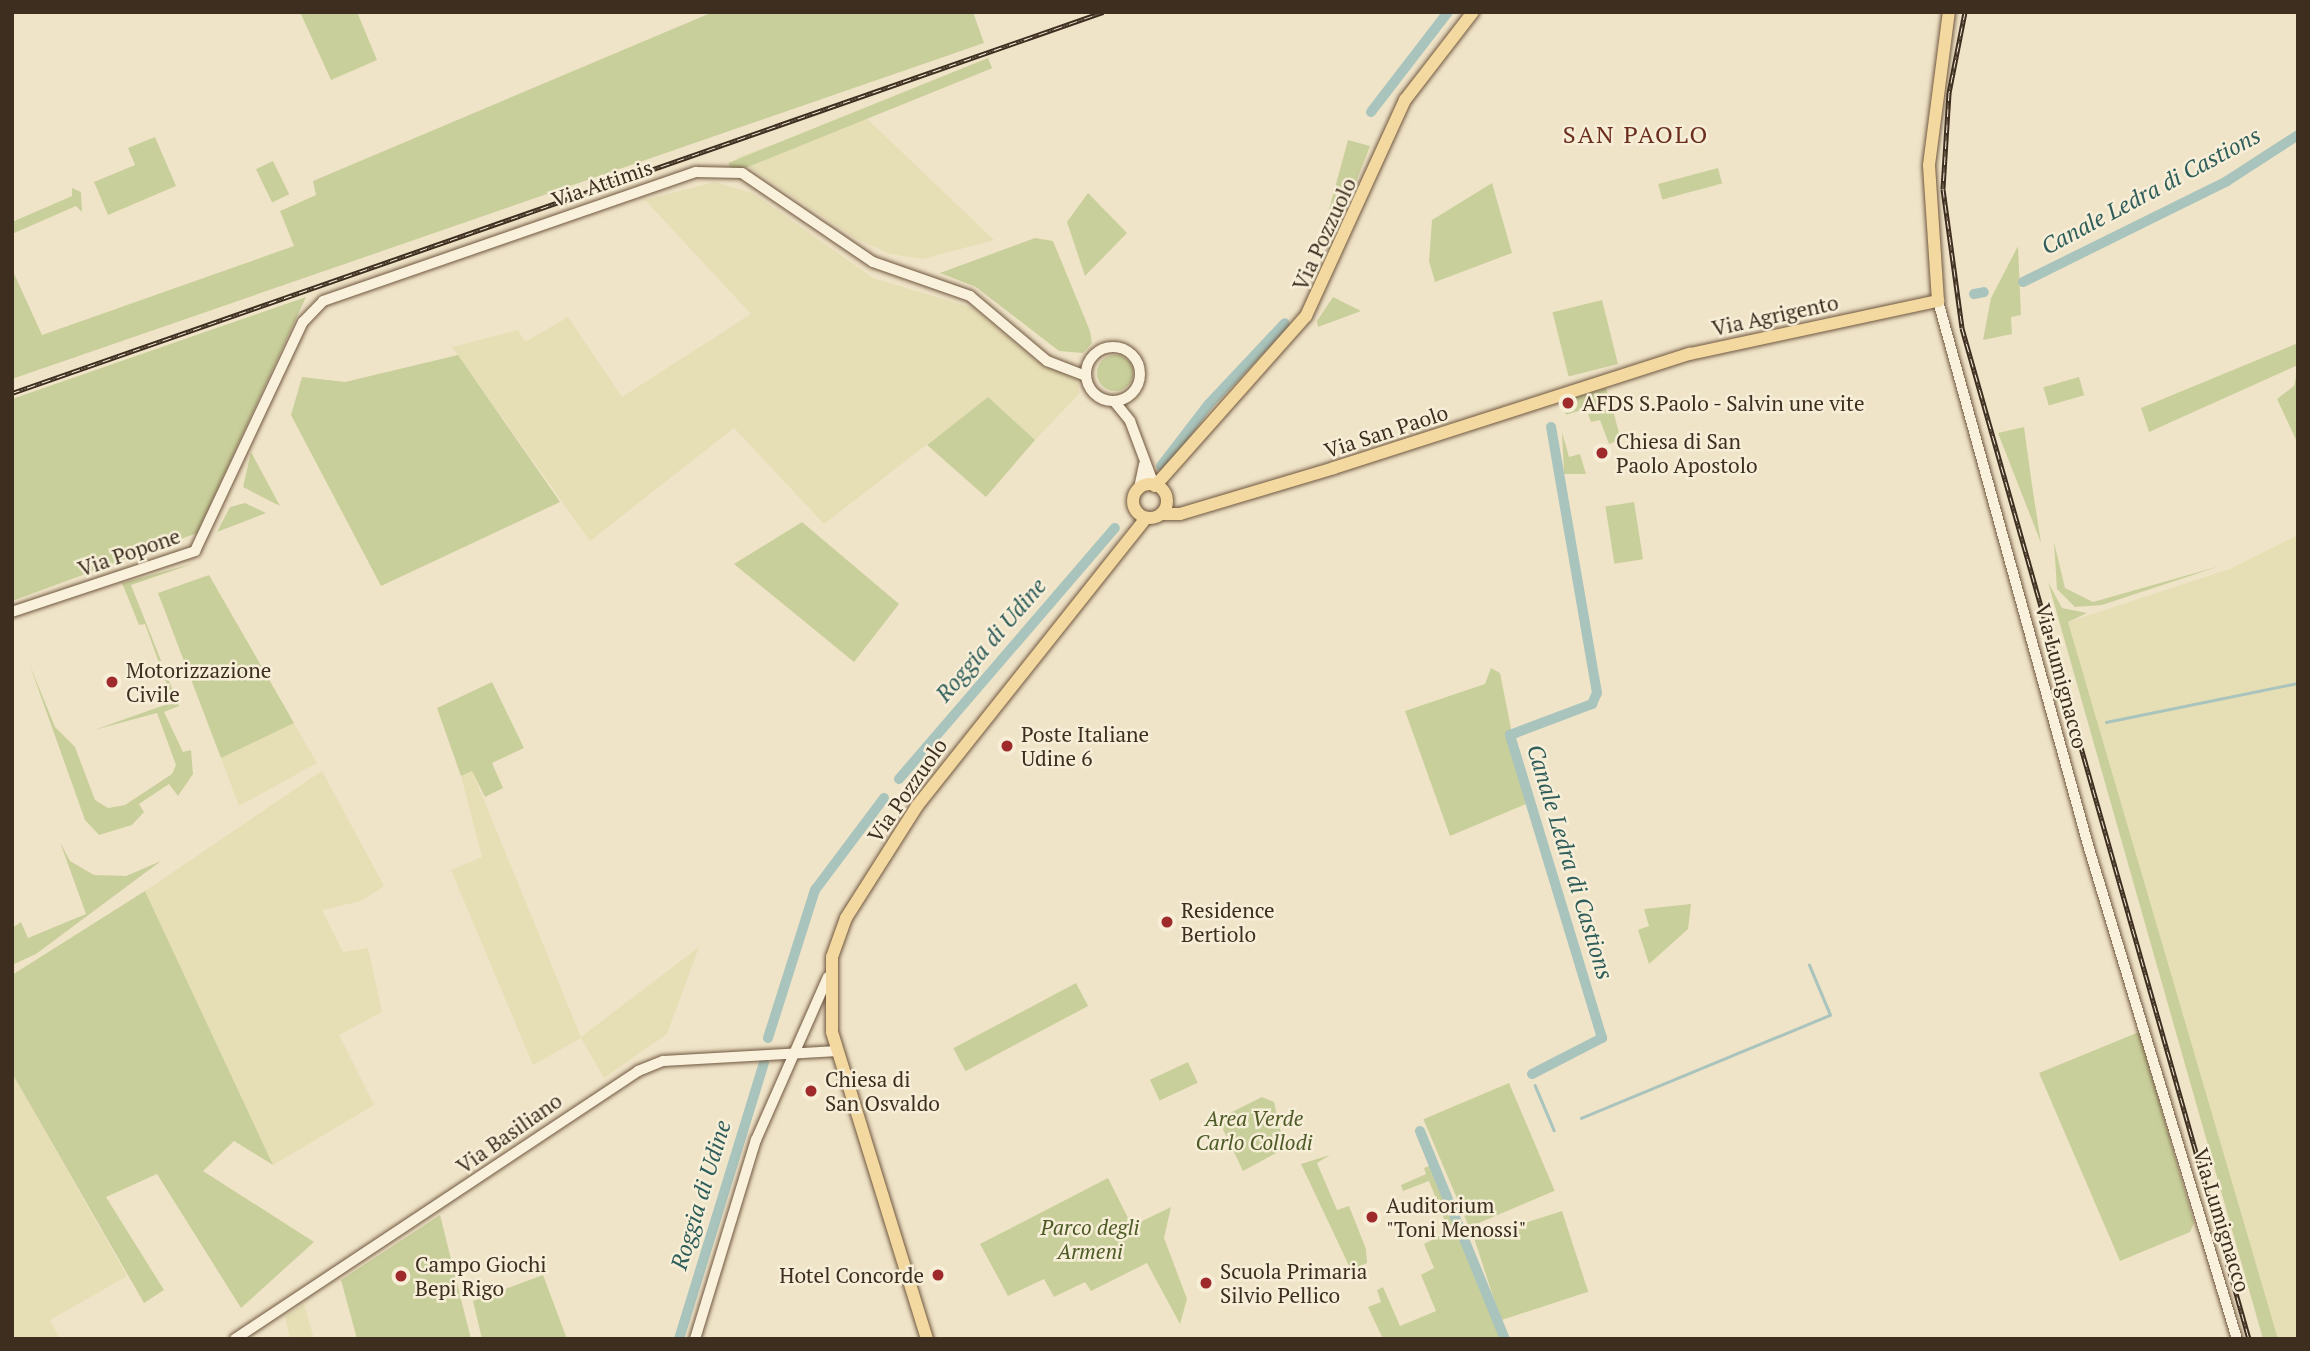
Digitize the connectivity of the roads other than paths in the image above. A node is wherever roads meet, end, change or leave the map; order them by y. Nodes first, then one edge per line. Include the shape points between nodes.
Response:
1 (1473, 12) edge
2 (1949, 12) edge
3 (1938, 301) junction
4 (1086, 371) junction
5 (1621, 376) joint
6 (1132, 393) junction
7 (1114, 401) junction
8 (1130, 421) junction
9 (1145, 462) junction
10 (1154, 485) junction
11 (1139, 488) junction
12 (226, 490) joint
13 (1134, 506) junction
14 (1161, 514) junction
15 (1146, 518) junction
16 (1122, 541) junction
17 (12, 612) edge
18 (828, 977) junction
19 (838, 1051) junction
20 (793, 1054) junction
21 (234, 1339) edge
22 (695, 1339) edge
23 (926, 1339) edge
24 (2237, 1339) edge

1 - 10 main road, Via Pozzuolo via 1405,100 1306,316
2 - 3 main road, Via Lumignacco via 1929,164
3 - 5 main road, Via Agrigento via 1747,339
3 - 24 street, Via Lumignacco via 2088,845
4 - 6 street via 1104,348 1128,351 1140,373
4 - 7 street via 1097,396
4 - 12 street, Via Attimis via 1060,367 970,296 873,262 742,173 706,170 323,301 303,322
5 - 14 main road, Via San Paolo via 1180,514
6 - 7 street
6 - 8 street
7 - 8 street
8 - 9 street
9 - 10 street
9 - 11 street
10 - 11 main road
10 - 14 main road via 1166,496
11 - 13 main road
12 - 17 street, Via Popone via 195,551
13 - 15 main road
13 - 16 main road, Via Pozzuolo
14 - 15 main road
15 - 16 main road, Via Pozzuolo
16 - 18 main road, Via Pozzuolo via 911,816 846,918
18 - 19 main road, Via Pozzuolo
18 - 20 street, Via Pozzuolo
19 - 20 street, Via Basiliano
19 - 23 main road, Via Pozzuolo
20 - 21 street, Via Basiliano via 663,1061 638,1071
20 - 22 street, Via Pozzuolo via 757,1140

